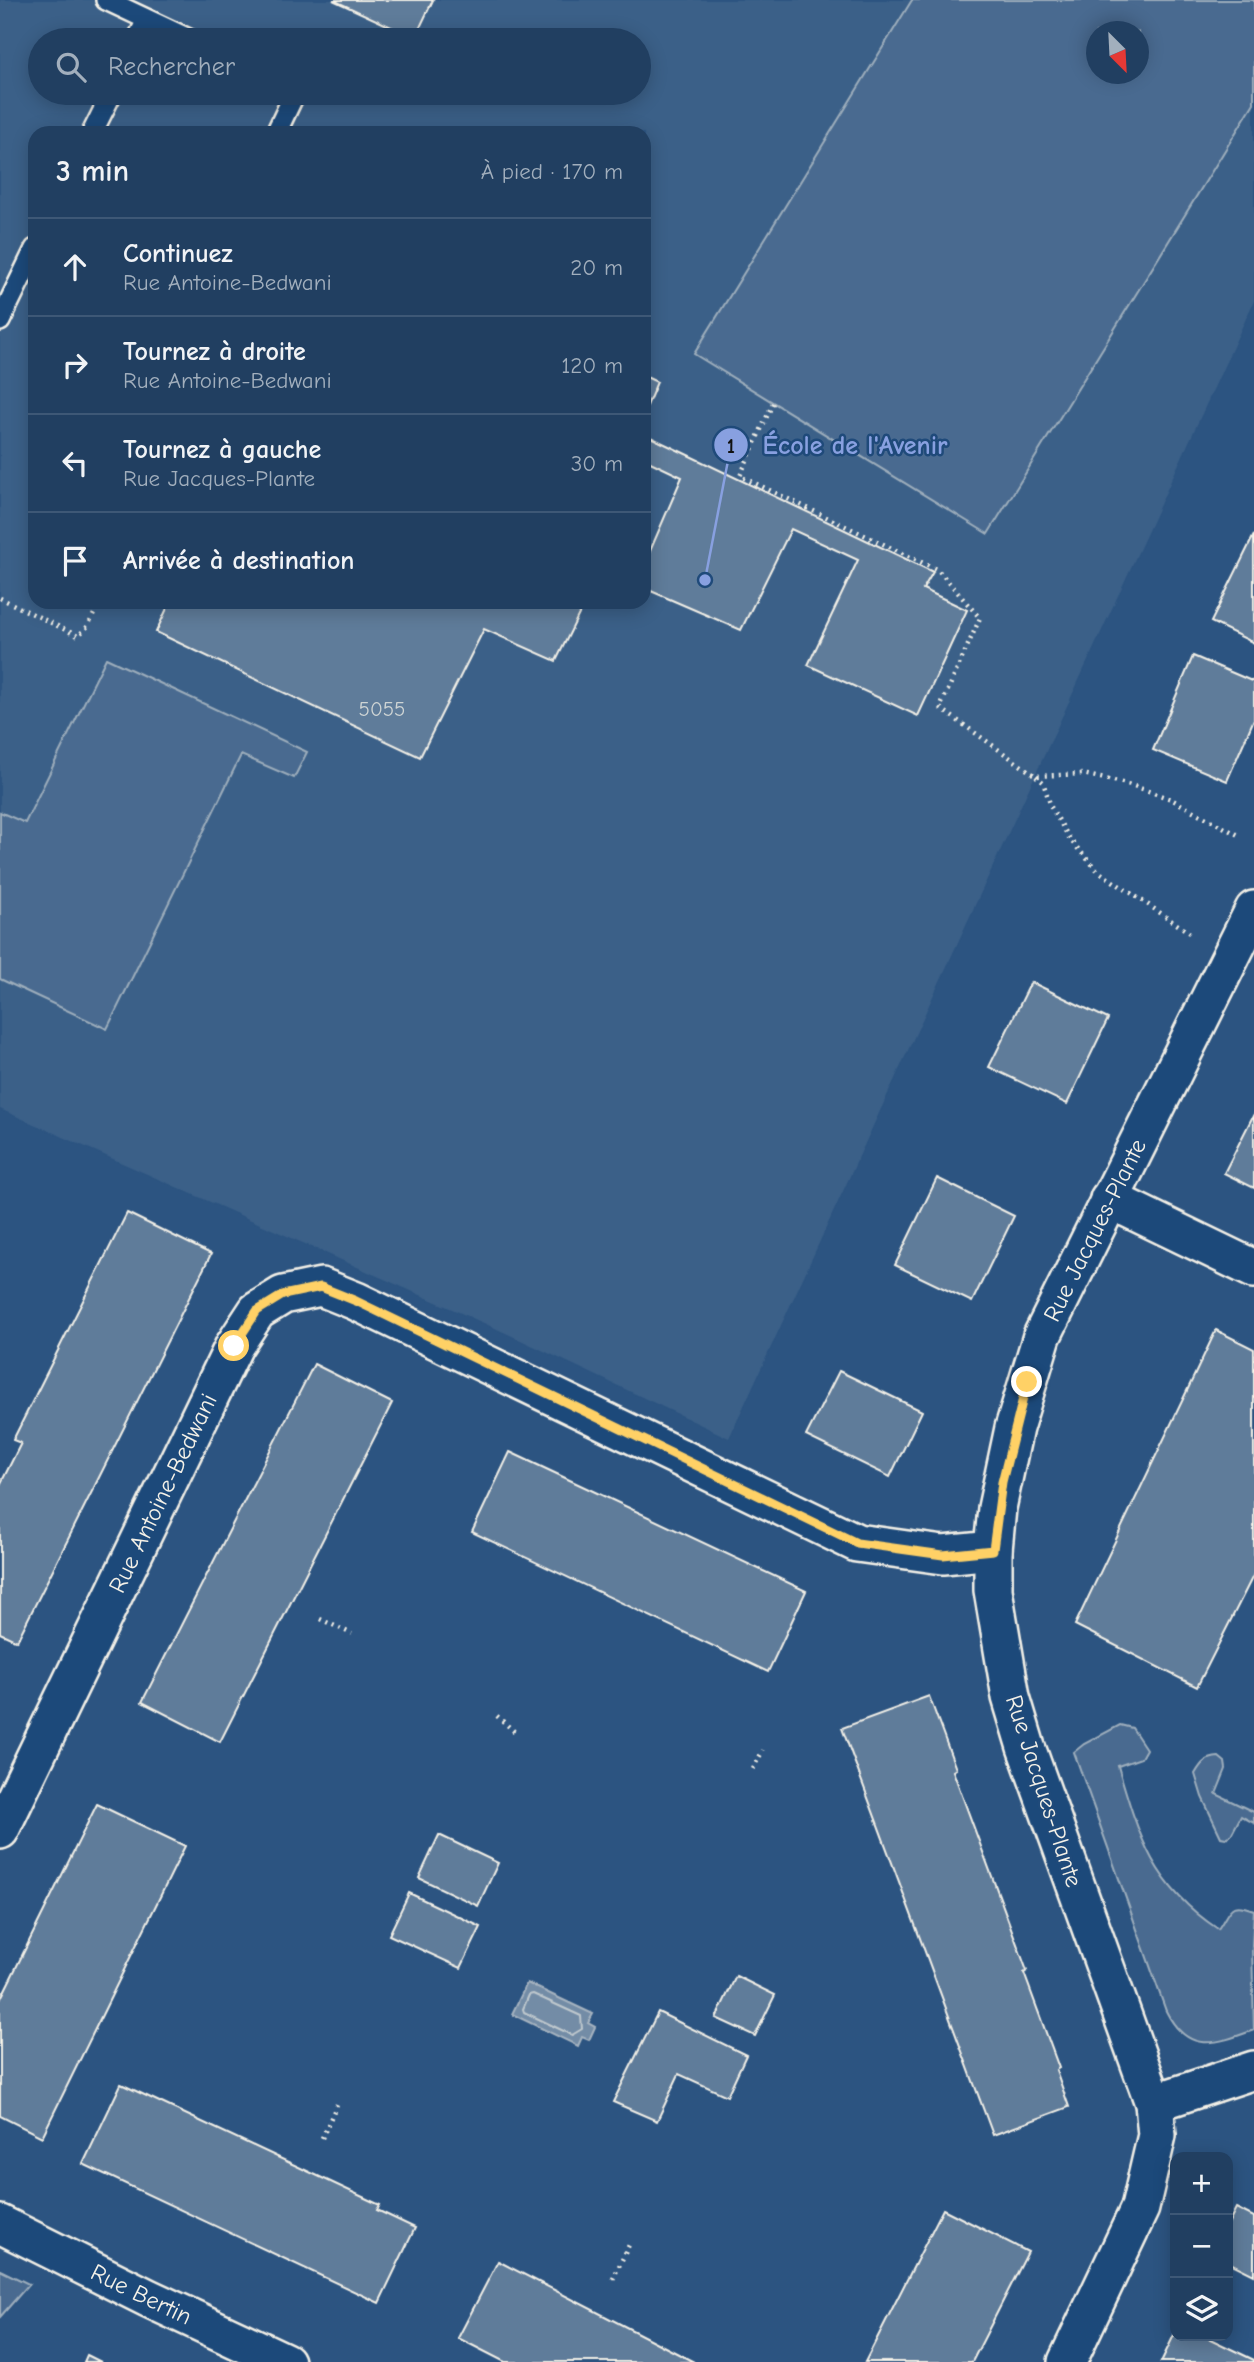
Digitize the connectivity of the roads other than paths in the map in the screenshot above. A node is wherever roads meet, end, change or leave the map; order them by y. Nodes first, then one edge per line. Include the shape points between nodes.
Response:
1 (106, 0) edge
2 (147, 20) junction
3 (143, 28) edge
4 (165, 28) edge
5 (105, 105) edge
6 (289, 105) edge
7 (95, 126) edge
8 (279, 126) edge
9 (28, 264) edge
10 (0, 321) edge
11 (1254, 910) edge
12 (1109, 1199) junction
13 (1254, 1269) edge
14 (993, 1550) junction
15 (0, 1830) edge
16 (1254, 2070) edge
17 (1154, 2103) junction
18 (0, 2224) edge
19 (285, 2362) edge
20 (1067, 2362) edge

1 - 2 lane
2 - 3 lane
2 - 4 lane
5 - 7 lane
6 - 8 lane
9 - 10 lane
11 - 12 street, Rue Jacques-Plante
12 - 13 street
12 - 14 street, Rue Jacques-Plante via 1042,1336 1014,1428
14 - 15 street, Rue Antoine-Bedwani via 943,1555 857,1543 356,1301 321,1287 283,1295 257,1311 234,1346
14 - 17 street, Rue Jacques-Plante via 993,1590 1011,1697
16 - 17 street
17 - 20 street, Rue Jacques-Plante via 1157,2135 1140,2208
18 - 19 street, Rue Bertin

